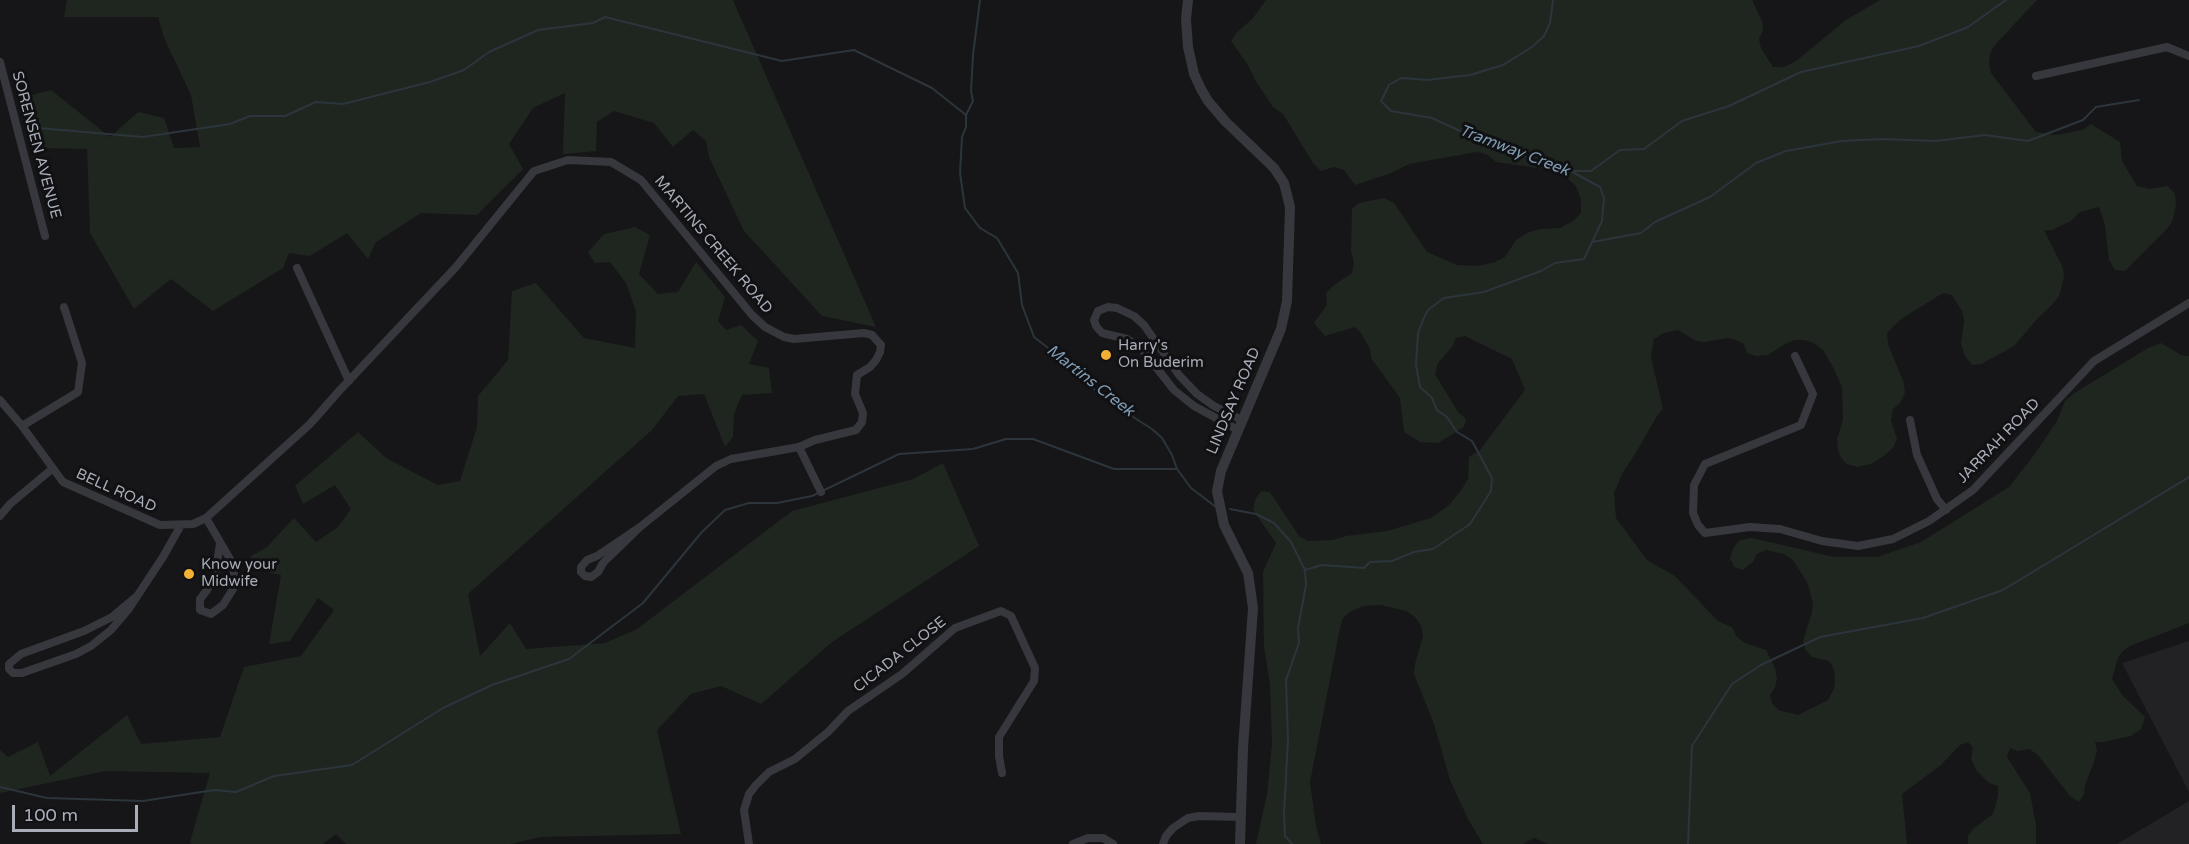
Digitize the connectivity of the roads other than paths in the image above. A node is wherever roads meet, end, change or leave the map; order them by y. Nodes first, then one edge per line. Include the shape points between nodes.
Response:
1 (1188, 0) edge
2 (2189, 56) edge
3 (0, 62) edge
4 (2036, 76) dead end
5 (45, 236) dead end
6 (297, 268) dead end
7 (2189, 303) edge
8 (64, 307) dead end
9 (1795, 356) dead end
10 (349, 381) junction
11 (0, 400) edge
12 (1910, 420) dead end
13 (1240, 425) junction
14 (22, 426) junction
15 (799, 447) junction
16 (52, 469) junction
17 (821, 492) dead end
18 (1946, 510) junction
19 (0, 516) edge
20 (206, 518) junction
21 (181, 525) junction
22 (640, 526) junction
23 (220, 543) junction
24 (136, 596) junction
25 (1002, 773) dead end
26 (1240, 817) junction
27 (749, 844) edge
28 (1073, 844) edge
29 (1113, 844) edge
30 (1163, 844) edge
31 (1240, 844) edge

1 - 13 street, LINDSAY ROAD via 1188,46 1201,89 1225,121 1275,168 1284,183 1290,207 1284,315 1272,354
2 - 4 street via 2167,47
3 - 5 street, SORENSEN AVENUE
6 - 10 street
7 - 18 street, JARRAH ROAD via 2094,361 1973,490
8 - 14 street via 82,363 78,392
9 - 18 street, JARRAH ROAD via 1813,394 1801,425 1705,464 1694,485 1693,513 1705,533 1750,526 1858,546 1893,539
10 - 15 street, MARTINS CREEK ROAD via 456,267 534,171 568,160 611,162 641,180 765,327 794,339 864,333 881,345 870,367 857,375 855,394 863,413 856,430
10 - 20 street, BELL ROAD via 310,424
11 - 14 street, BELL ROAD
12 - 18 street via 1917,455
13 - 13 street via 1194,406 1174,390 1141,348 1127,339 1102,333 1094,320 1098,311 1117,308 1134,316 1197,394
13 - 26 street, LINDSAY ROAD via 1217,491 1224,525 1248,573 1253,608
14 - 16 street, BELL ROAD
15 - 17 street
15 - 22 street, MARTINS CREEK ROAD via 731,459 716,466
16 - 19 street
16 - 21 street, BELL ROAD via 63,482 77,489 160,525
20 - 21 street, BELL ROAD
20 - 23 street
21 - 24 street
22 - 22 street, MARTINS CREEK ROAD via 598,572 591,577 581,572 587,560
23 - 23 street via 234,569 233,589 211,614 200,610 200,599 216,571
24 - 24 street via 111,630 92,646 22,673 13,674 9,669 9,664 21,654 112,617
25 - 27 street, CICADA CLOSE via 999,737 1034,681 1035,668 1011,616 1001,611 955,628 902,674 848,711 795,759 769,772 749,794 744,810
26 - 30 street via 1188,818 1173,828
26 - 31 street, LINDSAY ROAD
28 - 29 street via 1096,838

